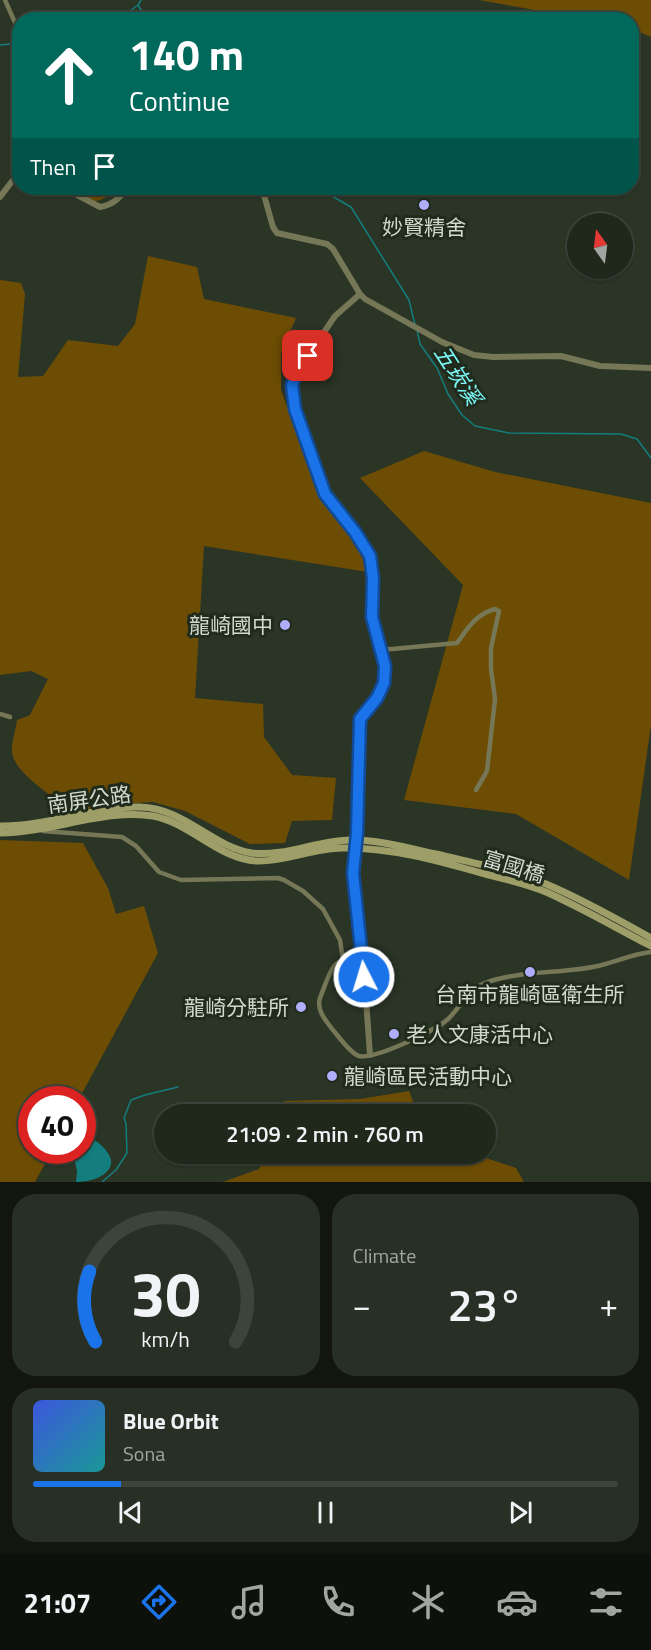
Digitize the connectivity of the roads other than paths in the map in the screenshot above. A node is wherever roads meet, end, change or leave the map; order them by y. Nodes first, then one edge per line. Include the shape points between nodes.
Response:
1 (5, 0) edge
2 (12, 16) edge
3 (12, 181) edge
4 (77, 195) edge
5 (121, 195) edge
6 (264, 195) edge
7 (0, 197) edge
8 (360, 294) junction
9 (651, 368) edge
10 (381, 650) junction
11 (0, 714) edge
12 (9, 717) dead end
13 (476, 790) dead end
14 (0, 826) edge
15 (16, 826) junction
16 (36, 830) junction
17 (0, 833) edge
18 (370, 846) junction
19 (641, 937) junction
20 (651, 938) edge
21 (651, 946) edge
22 (651, 952) edge
23 (370, 1055) junction

1 - 2 street
3 - 7 street
4 - 5 street via 100,207
6 - 8 street via 274,231 327,244
8 - 9 street via 465,353 483,357 561,356 600,366
8 - 10 street via 335,316 302,364 292,385 292,398 325,494 370,556 372,617
10 - 13 street via 457,644 483,612 499,611 491,648 495,699 487,771
10 - 23 street, bridge via 386,677 377,698 360,719 353,873
11 - 12 street
14 - 15 main road, 南屏公路
15 - 16 street
15 - 18 main road, 南屏公路 via 119,808 148,807 179,817 231,846 250,852 268,853 340,840
16 - 17 main road, 南屏公路
16 - 18 main road, 南屏公路 via 130,814 175,823 248,860
16 - 23 street via 122,837 132,842 159,872 181,880 278,878 303,891 323,909 342,950 343,960 333,965 319,1000 321,1012 355,1053
18 - 19 main road, 富國橋 via 543,891
19 - 20 main road
19 - 21 main road
22 - 23 street via 598,966 509,976 484,983 439,1026

